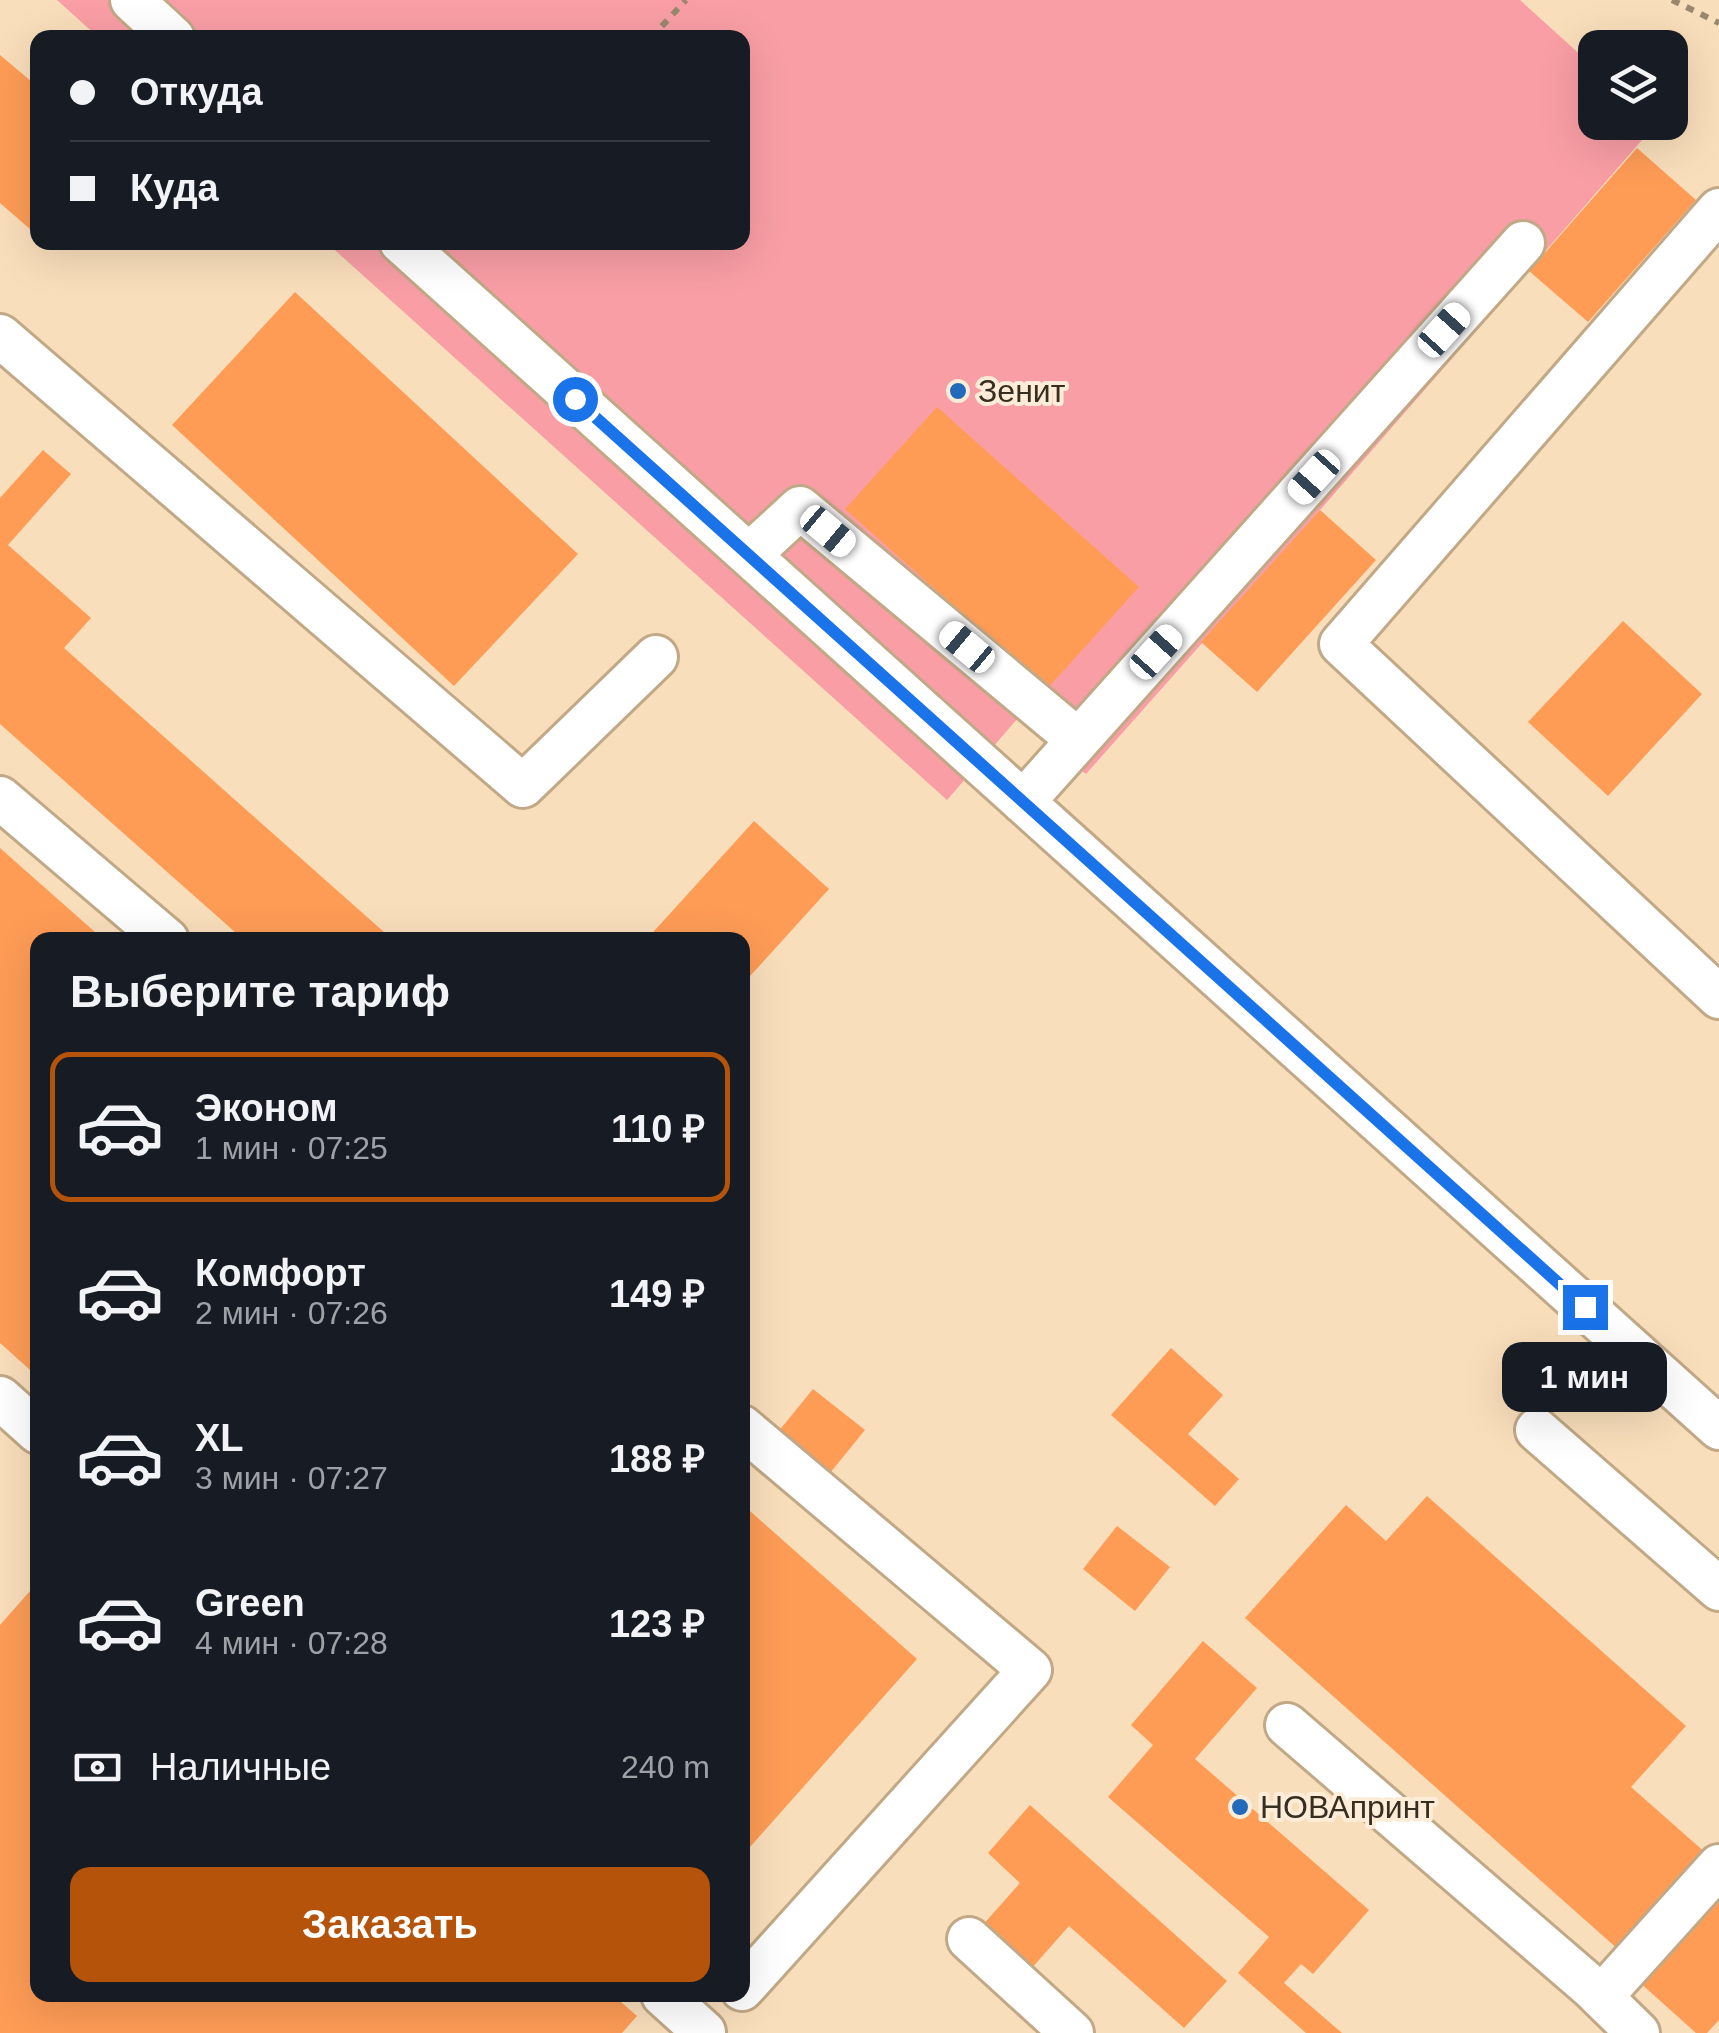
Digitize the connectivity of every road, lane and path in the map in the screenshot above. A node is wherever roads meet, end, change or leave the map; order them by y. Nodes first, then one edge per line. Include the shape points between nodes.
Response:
1 (132, 0) edge
2 (686, 0) edge
3 (1672, 0) edge
4 (1719, 23) edge
5 (165, 30) edge
6 (658, 30) edge
7 (1719, 210) edge
8 (1523, 243) dead end
9 (411, 250) edge
10 (0, 336) edge
11 (749, 555) junction
12 (656, 657) dead end
13 (1078, 740) junction
14 (0, 798) edge
15 (1023, 802) junction
16 (158, 932) edge
17 (1719, 997) edge
18 (0, 1398) edge
19 (30, 1425) edge
20 (1719, 1428) edge
21 (1537, 1430) dead end
22 (750, 1434) edge
23 (1719, 1589) edge
24 (1288, 1724) dead end
25 (1719, 1866) edge
26 (969, 1939) dead end
27 (750, 1980) edge
28 (1601, 1996) junction
29 (671, 2002) edge
30 (731, 2002) edge
31 (704, 2032) edge
32 (1072, 2033) edge
33 (1638, 2033) edge

1 - 5 lane
2 - 6 path
3 - 4 path
7 - 17 lane via 1341,644
8 - 13 lane
9 - 11 lane
10 - 12 lane via 523,786
11 - 13 lane via 800,508
11 - 15 lane
13 - 15 lane
14 - 16 lane
15 - 20 lane
18 - 19 lane
21 - 23 lane
22 - 27 lane via 1030,1670
24 - 28 lane
25 - 28 lane
26 - 32 lane
28 - 33 lane
29 - 31 lane
30 - 31 lane

